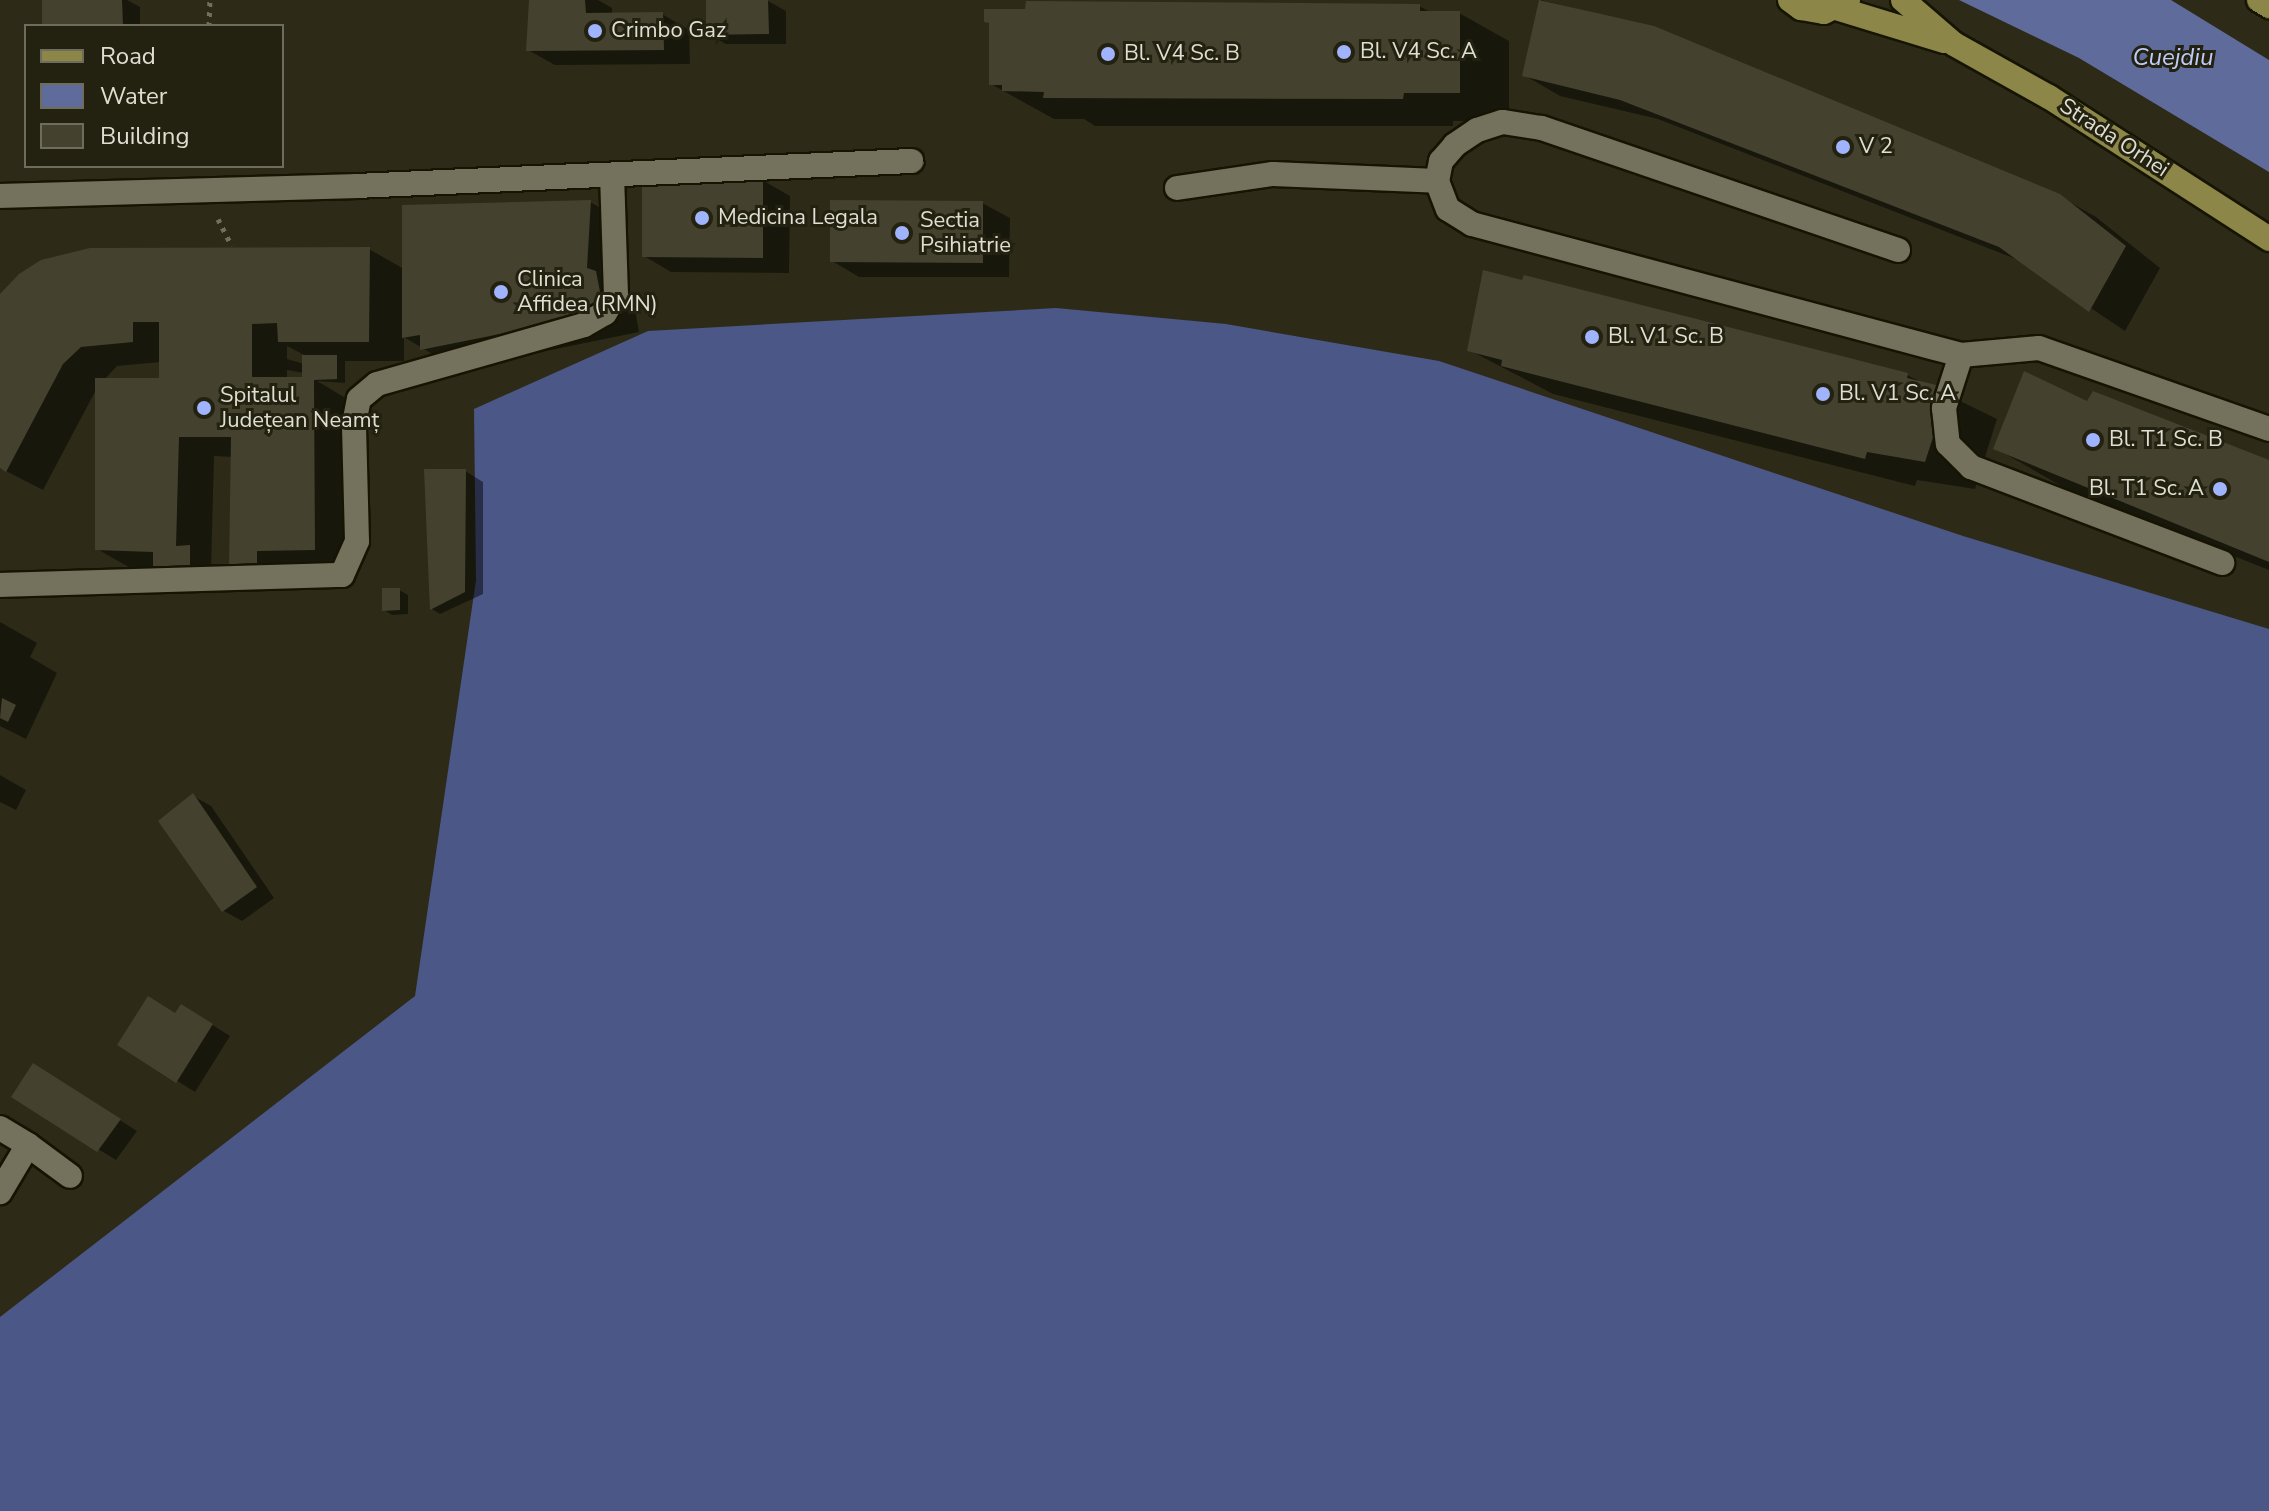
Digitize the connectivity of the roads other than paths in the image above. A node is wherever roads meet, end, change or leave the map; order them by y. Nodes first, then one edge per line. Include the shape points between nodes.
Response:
1 (1790, 0) edge
2 (1903, 0) edge
3 (1918, 0) edge
4 (2259, 0) edge
5 (1842, 4) edge
6 (2269, 6) edge
7 (1954, 44) junction
8 (911, 161) dead end
9 (612, 175) junction
10 (1437, 181) junction
11 (1177, 188) dead end
12 (0, 196) edge
13 (2269, 239) edge
14 (1898, 250) dead end
15 (1961, 355) junction
16 (2269, 429) edge
17 (2222, 563) dead end
18 (0, 585) edge
19 (0, 1128) edge
20 (28, 1145) junction
21 (70, 1176) dead end
22 (0, 1192) edge

1 - 5 main road, Strada Orhei via 1813,12
2 - 7 main road, Strada Orhei
3 - 7 main road
4 - 6 main road
5 - 7 main road, Strada Orhei
7 - 13 main road, Strada Orhei via 2049,97
8 - 9 lane
9 - 12 lane
9 - 18 lane via 616,295 605,313 584,325 377,384 359,399 354,424 357,541 342,575
10 - 11 lane via 1273,174
10 - 14 lane via 1441,161 1455,145 1502,122 1541,128
10 - 15 lane via 1448,209 1472,224
15 - 16 lane via 2039,348
15 - 17 lane via 1944,408 1948,444 1971,467
19 - 20 lane
20 - 21 lane
20 - 22 lane

